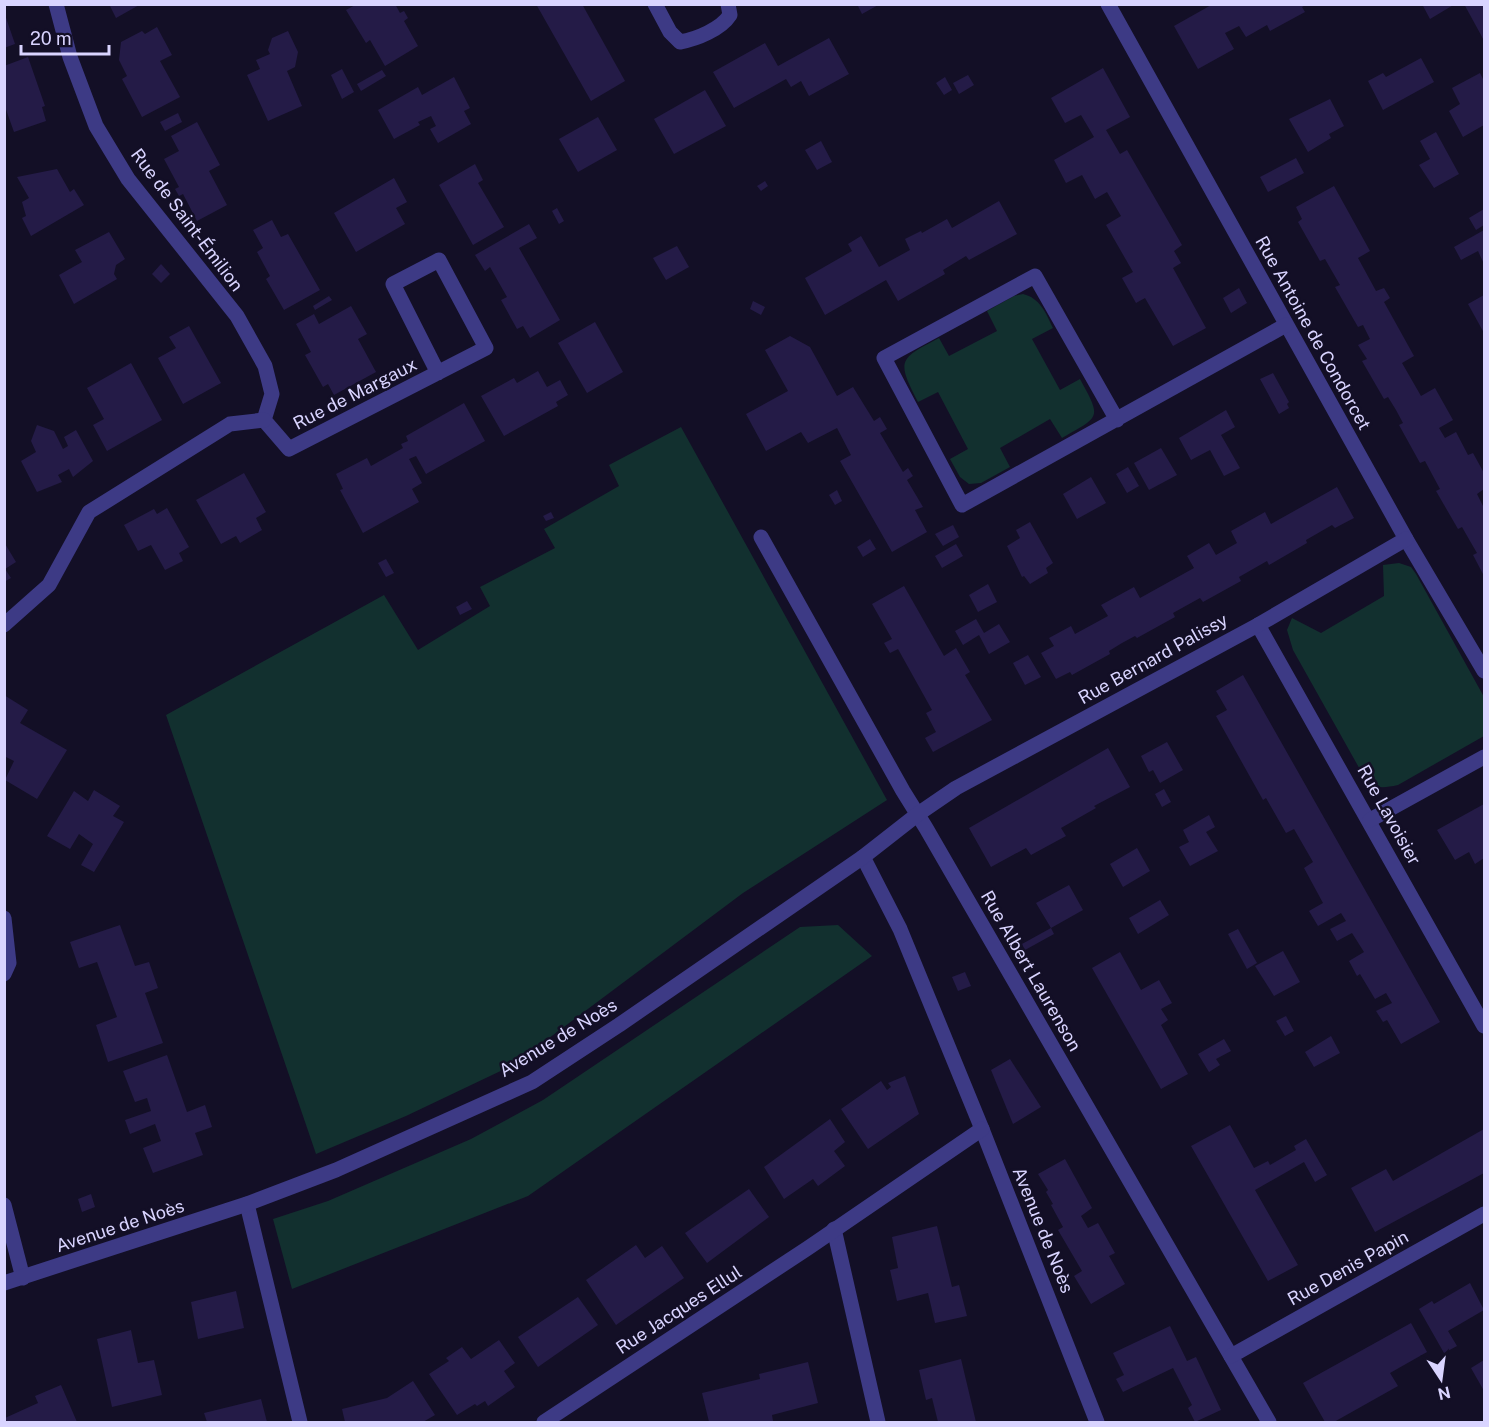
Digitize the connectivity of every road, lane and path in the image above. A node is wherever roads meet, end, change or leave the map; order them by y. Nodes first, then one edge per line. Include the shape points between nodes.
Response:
1 (56, 4) edge
2 (655, 4) edge
3 (728, 4) edge
4 (1114, 6) edge
5 (1286, 325) junction
6 (438, 373) junction
7 (264, 420) junction
8 (1117, 420) junction
9 (761, 537) dead end
10 (1406, 539) junction
11 (4, 625) edge
12 (1258, 625) junction
13 (1485, 671) edge
14 (1485, 757) edge
15 (918, 814) junction
16 (1370, 820) junction
17 (863, 857) junction
18 (4, 918) edge
19 (4, 974) edge
20 (1485, 1026) edge
21 (982, 1129) junction
22 (247, 1204) junction
23 (4, 1205) edge
24 (1485, 1214) edge
25 (834, 1230) junction
26 (23, 1278) junction
27 (4, 1283) edge
28 (1231, 1356) junction
29 (300, 1422) edge
30 (544, 1422) edge
31 (878, 1422) edge
32 (1096, 1422) edge
33 (1269, 1422) edge

1 - 7 street, Rue de Saint-Émilion via 70,57 96,126 128,179 237,316 265,366 272,394
2 - 3 street via 680,42 725,23 730,15
4 - 5 street, Rue Antoine de Condorcet
5 - 8 street
5 - 10 street, Rue Antoine de Condorcet
6 - 6 street, Rue de Margaux via 486,348 439,260 393,284
6 - 7 street, Rue de Margaux via 289,449
7 - 11 street via 230,424 89,512 49,585
8 - 8 street via 962,505 884,358 1035,276
9 - 15 street, Rue Albert Laurenson
10 - 12 street, Rue Bernard Palissy
10 - 13 street, Rue Antoine de Condorcet
12 - 15 street, Rue Bernard Palissy via 956,788
12 - 16 street, Rue Lavoisier
14 - 16 street
15 - 17 street, Avenue de Noès
15 - 28 street, Rue Albert Laurenson
16 - 20 street, Rue Lavoisier
17 - 21 street, Avenue de Noès via 900,928
17 - 22 street, Avenue de Noès via 532,1082 336,1170
18 - 19 street via 9,963
21 - 25 street, Rue Jacques Ellul
21 - 32 street, Avenue de Noès
22 - 26 street, Avenue de Noès
22 - 29 street
23 - 26 street
24 - 28 street, Rue Denis Papin
25 - 30 street, Rue Jacques Ellul
25 - 31 street
26 - 27 street, Avenue de Noès
28 - 33 street, Rue Albert Laurenson

